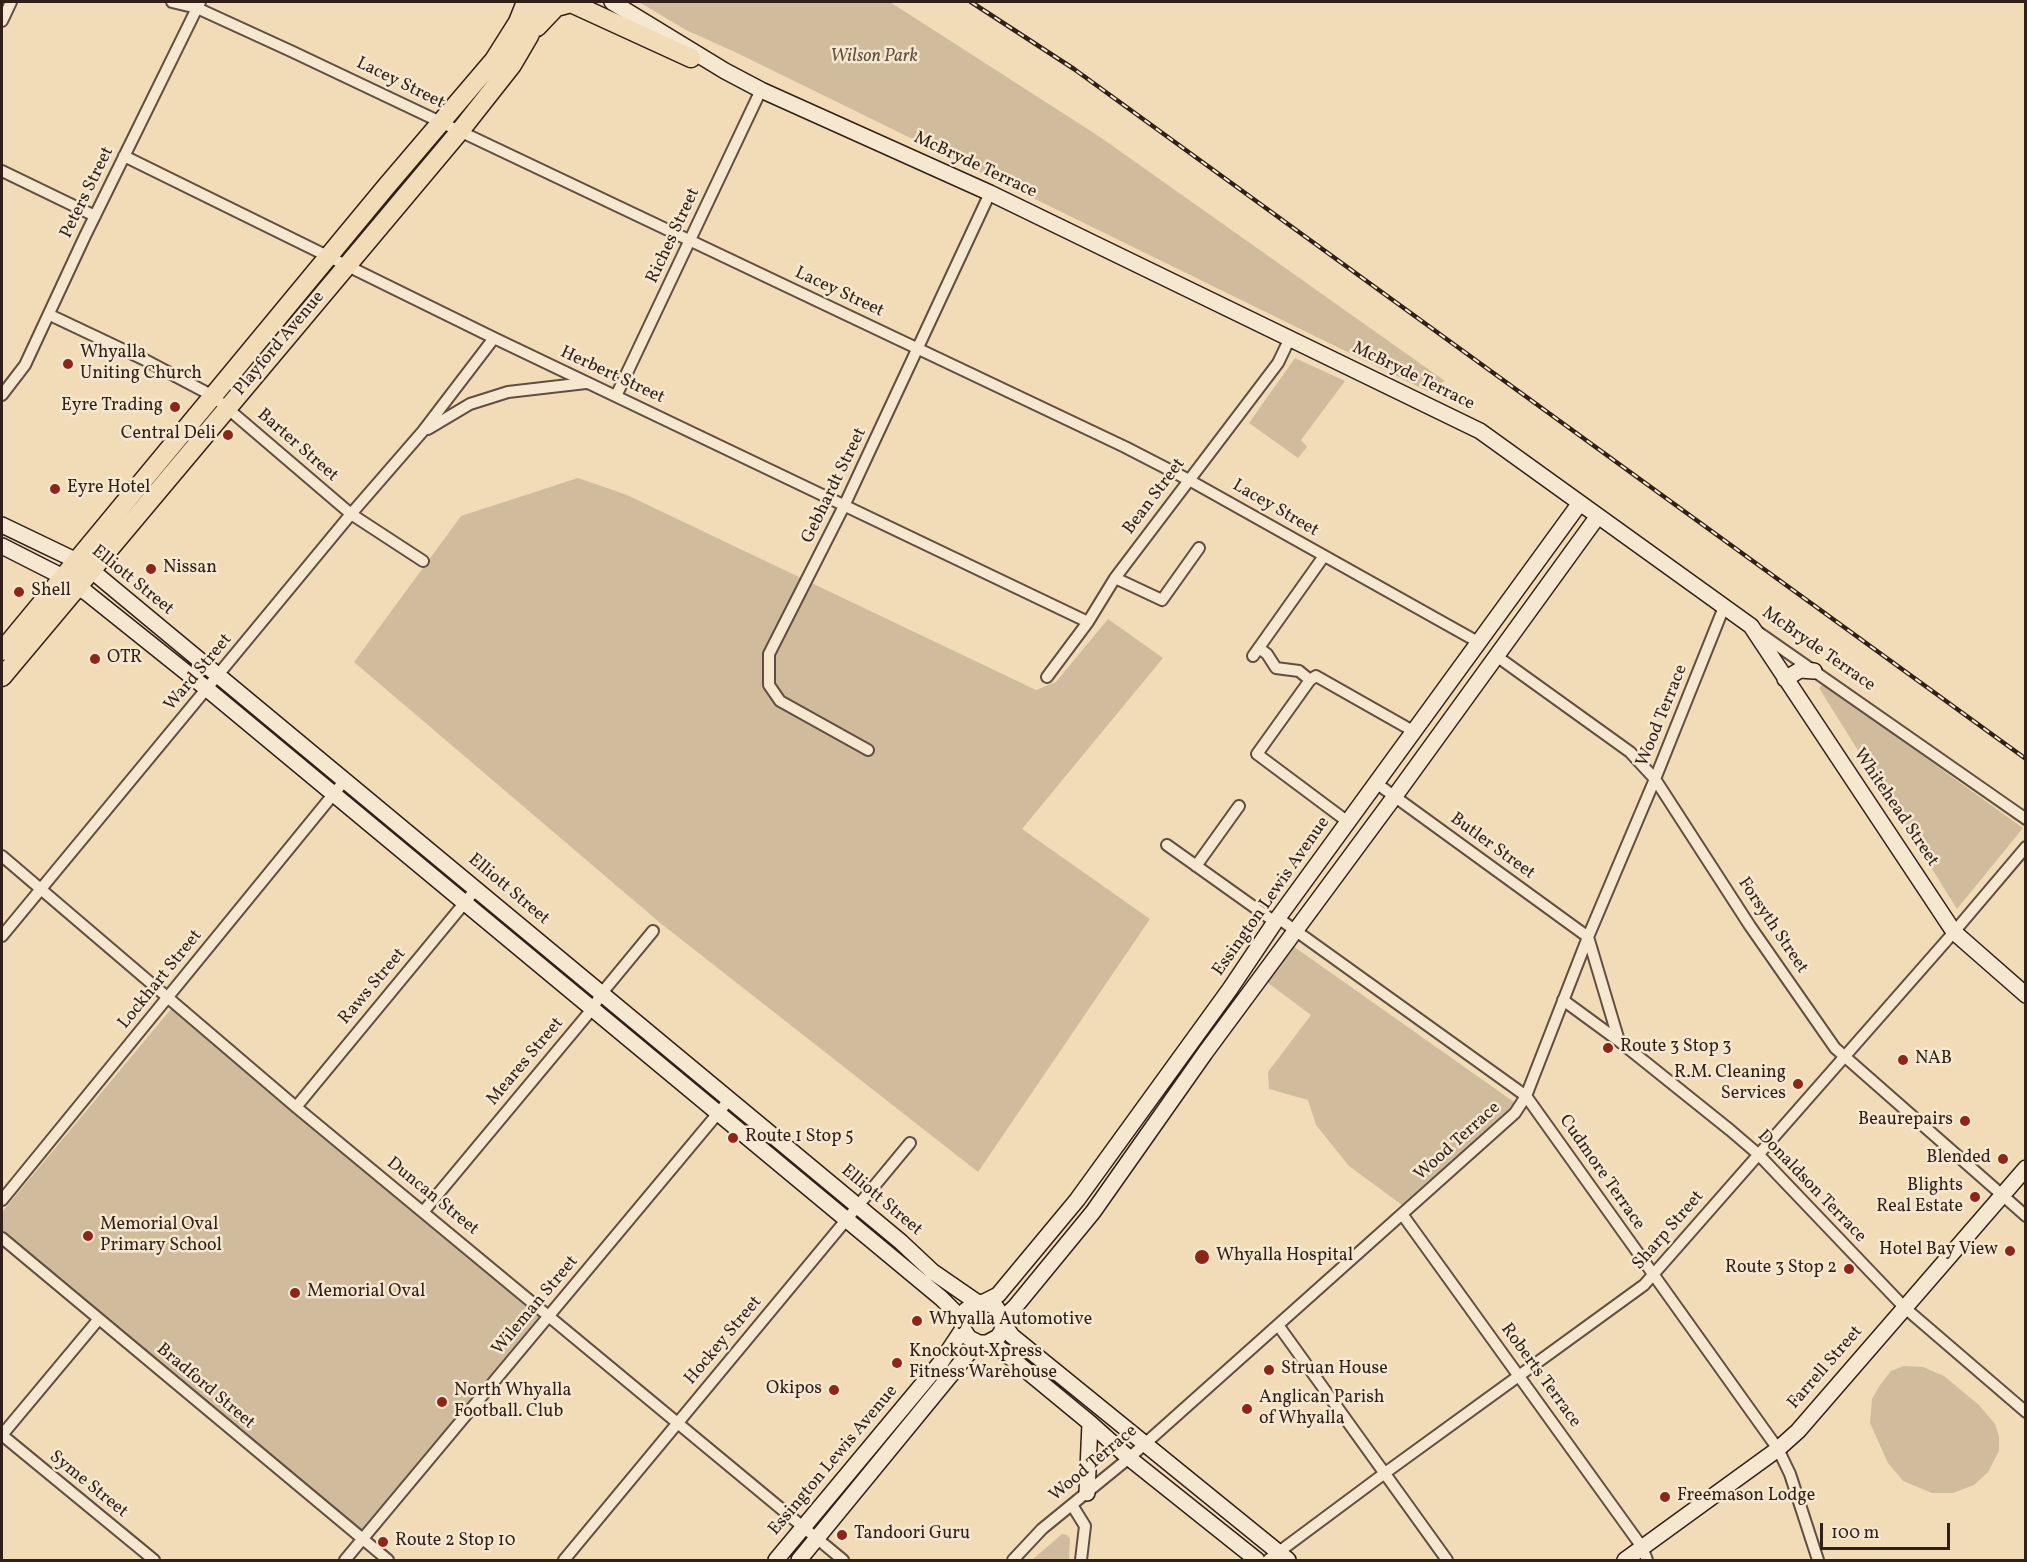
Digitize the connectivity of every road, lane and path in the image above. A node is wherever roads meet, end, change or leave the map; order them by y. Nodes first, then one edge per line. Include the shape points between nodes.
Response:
1 (11, 2) edge
2 (172, 2) edge
3 (524, 2) edge
4 (543, 2) edge
5 (582, 2) edge
6 (616, 3) edge
7 (199, 5) edge
8 (2, 21) edge
9 (529, 36) junction
10 (691, 58) junction
11 (725, 71) junction
12 (761, 90) junction
13 (440, 122) junction
14 (460, 131) junction
15 (124, 156) junction
16 (2, 171) edge
17 (990, 193) junction
18 (95, 216) junction
19 (691, 241) junction
20 (328, 256) junction
21 (346, 265) junction
22 (50, 315) junction
23 (494, 338) junction
24 (1290, 338) junction
25 (917, 349) junction
26 (586, 383) junction
27 (2, 395) edge
28 (616, 396) junction
29 (220, 401) junction
30 (423, 431) junction
31 (1189, 480) junction
32 (1580, 503) junction
33 (844, 506) junction
34 (351, 514) junction
35 (1598, 516) junction
36 (2, 525) edge
37 (2, 546) edge
38 (1199, 548) dead end
39 (1324, 556) junction
40 (423, 561) dead end
41 (84, 565) junction
42 (1115, 578) junction
43 (70, 581) junction
44 (1724, 607) junction
45 (1088, 622) junction
46 (1751, 626) junction
47 (1478, 642) junction
48 (2, 651) edge
49 (1495, 655) junction
50 (1814, 671) junction
51 (219, 676) junction
52 (2, 677) edge
53 (1047, 677) dead end
54 (1785, 678) junction
55 (1311, 680) junction
56 (207, 689) junction
57 (1413, 731) junction
58 (868, 750) dead end
59 (1655, 779) junction
60 (345, 780) junction
61 (1376, 783) junction
62 (335, 794) junction
63 (1395, 796) junction
64 (1239, 806) dead end
65 (2025, 819) edge
66 (1348, 822) junction
67 (1167, 845) dead end
68 (2025, 847) edge
69 (2, 856) edge
70 (1196, 866) junction
71 (40, 889) junction
72 (476, 889) junction
73 (465, 903) junction
74 (1277, 920) junction
75 (1294, 930) junction
76 (653, 931) dead end
77 (1953, 932) junction
78 (2, 936) edge
79 (1588, 937) junction
80 (601, 994) junction
81 (2025, 995) edge
82 (167, 997) junction
83 (1563, 1000) junction
84 (592, 1009) junction
85 (1619, 1041) junction
86 (1844, 1055) junction
87 (1526, 1096) junction
88 (729, 1100) junction
89 (296, 1107) junction
90 (718, 1114) junction
91 (910, 1143) dead end
92 (1758, 1154) junction
93 (2025, 1168) edge
94 (2002, 1194) junction
95 (2, 1200) edge
96 (857, 1206) junction
97 (423, 1212) junction
98 (1402, 1214) junction
99 (2025, 1216) edge
100 (845, 1221) junction
101 (2, 1238) edge
102 (1653, 1275) junction
103 (981, 1302) junction
104 (1905, 1308) junction
105 (548, 1317) junction
106 (98, 1320) junction
107 (1003, 1321) junction
108 (1278, 1325) junction
109 (963, 1326) junction
110 (983, 1343) junction
111 (1519, 1375) junction
112 (2025, 1412) edge
113 (677, 1422) junction
114 (1090, 1423) junction
115 (2, 1435) edge
116 (1146, 1443) junction
117 (1778, 1449) junction
118 (1129, 1458) junction
119 (1385, 1473) junction
120 (1087, 1493) junction
121 (1072, 1505) junction
122 (803, 1527) junction
123 (818, 1538) junction
124 (363, 1539) junction
125 (1645, 1554) edge
126 (1278, 1558) edge
127 (154, 1560) edge
128 (345, 1560) edge
129 (388, 1560) edge
130 (564, 1560) edge
131 (776, 1560) edge
132 (799, 1560) edge
133 (843, 1560) edge
134 (1014, 1560) edge
135 (1081, 1560) edge
136 (1257, 1560) edge
137 (1447, 1560) edge
138 (1625, 1560) edge
139 (1818, 1560) edge

1 - 8 street
2 - 7 street, Lacey Street
3 - 13 highway, Playford Avenue via 518,22 500,50
4 - 9 highway, Playford Avenue
5 - 10 main road, McBryde Terrace
6 - 11 main road, McBryde Terrace
7 - 13 street, Lacey Street
7 - 15 street, Peters Street
9 - 10 highway via 556,7 571,3
9 - 14 highway, Playford Avenue via 512,65
10 - 11 main road, McBryde Terrace
11 - 12 main road, McBryde Terrace
12 - 17 main road, McBryde Terrace
12 - 19 street, Riches Street
13 - 14 street, Lacey Street
13 - 20 highway, Playford Avenue
14 - 19 street, Lacey Street
14 - 21 highway, Playford Avenue
15 - 18 street, Peters Street
15 - 20 street, Herbert Street
16 - 18 street
17 - 24 main road, McBryde Terrace
17 - 25 street, Gebhardt Street
18 - 22 street, Peters Street
19 - 25 street, Lacey Street
19 - 28 street, Riches Street
20 - 21 street, Herbert Street
20 - 29 highway, Playford Avenue
21 - 23 street, Herbert Street
21 - 29 highway, Playford Avenue
22 - 27 street, Peters Street via 25,365
22 - 29 street, Barter Street
23 - 26 street, Herbert Street
23 - 30 street, Ward Street
24 - 31 street, Bean Street via 1278,363
24 - 32 main road, McBryde Terrace via 1480,430
25 - 31 street, Lacey Street
25 - 33 street, Gebhardt Street
26 - 28 street, Herbert Street
26 - 30 street, Ward Street via 508,392 470,404
28 - 33 street, Herbert Street
29 - 34 street, Barter Street
29 - 41 highway, Playford Avenue
30 - 34 street, Ward Street
31 - 39 street, Lacey Street
31 - 42 street, Bean Street
32 - 35 main road, McBryde Terrace
32 - 47 main road, Essington Lewis Avenue
33 - 45 street, Herbert Street
33 - 58 street, Gebhardt Street via 769,654 769,685 780,701
34 - 40 street, Barter Street
34 - 51 street, Ward Street
35 - 44 main road, McBryde Terrace
35 - 49 main road, Essington Lewis Avenue
36 - 41 main road, Elliott Street
37 - 43 main road, Elliott Street
38 - 42 street via 1162,600
39 - 47 street, Lacey Street
39 - 55 street via 1256,652 1267,654 1276,668 1299,671
41 - 43 highway, Playford Avenue
41 - 51 main road, Elliott Street
42 - 45 street, Bean Street
43 - 48 highway, Playford Avenue
43 - 52 highway, Playford Avenue
43 - 56 main road, Elliott Street
44 - 46 main road, McBryde Terrace
44 - 59 street, Wood Terrace
45 - 53 street, Bean Street
46 - 50 street, McBryde Terrace
46 - 54 main road, Whitehead Street
47 - 49 main road
47 - 57 main road, Essington Lewis Avenue
49 - 59 street, Forsyth Street via 1630,752
49 - 63 main road, Essington Lewis Avenue
50 - 54 main road via 1800,670
50 - 65 street, McBryde Terrace
51 - 56 street, Ward Street
51 - 60 main road, Elliott Street
54 - 77 main road, Whitehead Street
55 - 57 street via 1316,676
55 - 66 street via 1257,754
56 - 62 main road, Elliott Street
56 - 71 street, Ward Street
57 - 61 main road, Essington Lewis Avenue
59 - 79 street, Wood Terrace
59 - 86 street, Forsyth Street via 1750,926 1835,1048
60 - 62 street, Lockhart Street
60 - 72 main road, Elliott Street
61 - 63 street, Butler Street
61 - 66 main road, Essington Lewis Avenue
62 - 73 main road, Elliott Street
62 - 82 street, Lockhart Street
63 - 75 main road, Essington Lewis Avenue
63 - 79 street, Butler Street
64 - 70 street
66 - 74 main road, Essington Lewis Avenue
67 - 70 street, Cudmore Terrace
68 - 77 street, Sharp Street
69 - 71 street, Duncan Street
70 - 74 street, Cudmore Terrace
71 - 78 street, Ward Street
71 - 82 street, Duncan Street
72 - 73 street, Raws Street
72 - 80 main road, Elliott Street
73 - 84 main road, Elliott Street
73 - 89 street, Raws Street
74 - 75 street, Cudmore Terrace
74 - 103 main road, Essington Lewis Avenue via 1077,1200 998,1295
75 - 87 street, Cudmore Terrace
75 - 107 main road, Essington Lewis Avenue via 1094,1212
76 - 80 street, Meares Street
77 - 81 main road, Whitehead Street
77 - 86 street, Sharp Street
79 - 83 street, Wood Terrace
79 - 85 street
80 - 84 street, Meares Street
80 - 88 main road, Elliott Street
82 - 89 street, Duncan Street
82 - 95 street, Lockhart Street
83 - 85 street, Donaldson Terrace
83 - 87 street, Wood Terrace
84 - 90 main road, Elliott Street
84 - 97 street, Meares Street
85 - 92 street, Donaldson Terrace
86 - 92 street, Sharp Street
86 - 94 street, Forsyth Street
87 - 98 street, Wood Terrace via 1515,1113
87 - 102 street, Cudmore Terrace
88 - 90 street, Wileman Street
88 - 96 main road, Elliott Street
89 - 97 street, Duncan Street
90 - 100 main road, Elliott Street
90 - 105 street, Wileman Street
91 - 96 street, Hockey Street
92 - 102 street, Sharp Street
92 - 104 street, Donaldson Terrace
93 - 94 main road, Farrell Street
94 - 99 street, Forsyth Street
94 - 104 main road, Farrell Street
96 - 100 street, Hockey Street
96 - 103 main road, Elliott Street via 933,1272
97 - 105 street, Duncan Street
98 - 108 street, Wood Terrace
98 - 111 street, Roberts Terrace
100 - 109 main road, Elliott Street via 941,1298
100 - 113 street, Hockey Street
101 - 106 street, Bradford Street
102 - 111 street, Sharp Street
102 - 117 street, Cudmore Terrace
103 - 107 main road via 996,1307
103 - 109 main road via 966,1310
104 - 112 street, Donaldson Terrace
104 - 117 main road, Farrell Street
105 - 113 street, Duncan Street
105 - 124 street, Wileman Street
106 - 115 street
106 - 124 street, Bradford Street
107 - 110 main road via 998,1336
107 - 116 main road via 1012,1336
108 - 116 street, Wood Terrace
108 - 119 street
109 - 110 main road via 969,1338
109 - 122 main road, Essington Lewis Avenue via 941,1362
110 - 114 main road via 999,1348
110 - 123 main road, Essington Lewis Avenue via 972,1349
111 - 119 street, Sharp Street
111 - 125 street, Roberts Terrace
113 - 122 street, Duncan Street
113 - 130 street, Hockey Street
114 - 118 main road
114 - 120 main road
115 - 127 street, Syme Street
116 - 118 street, Wood Terrace
116 - 126 main road
117 - 125 main road, Farrell Street
117 - 139 street, Cudmore Terrace
118 - 120 street, Wood Terrace
118 - 136 main road
119 - 126 street, Sharp Street
119 - 137 street
120 - 121 street, Wood Terrace
121 - 134 street, Wood Terrace via 1042,1529
121 - 135 street via 1085,1526
122 - 123 street, Duncan Street
122 - 131 main road, Essington Lewis Avenue
123 - 132 main road, Essington Lewis Avenue
123 - 133 street, Duncan Street
124 - 128 street, Wileman Street
124 - 129 street, Bradford Street
125 - 138 main road, Farrell Street

